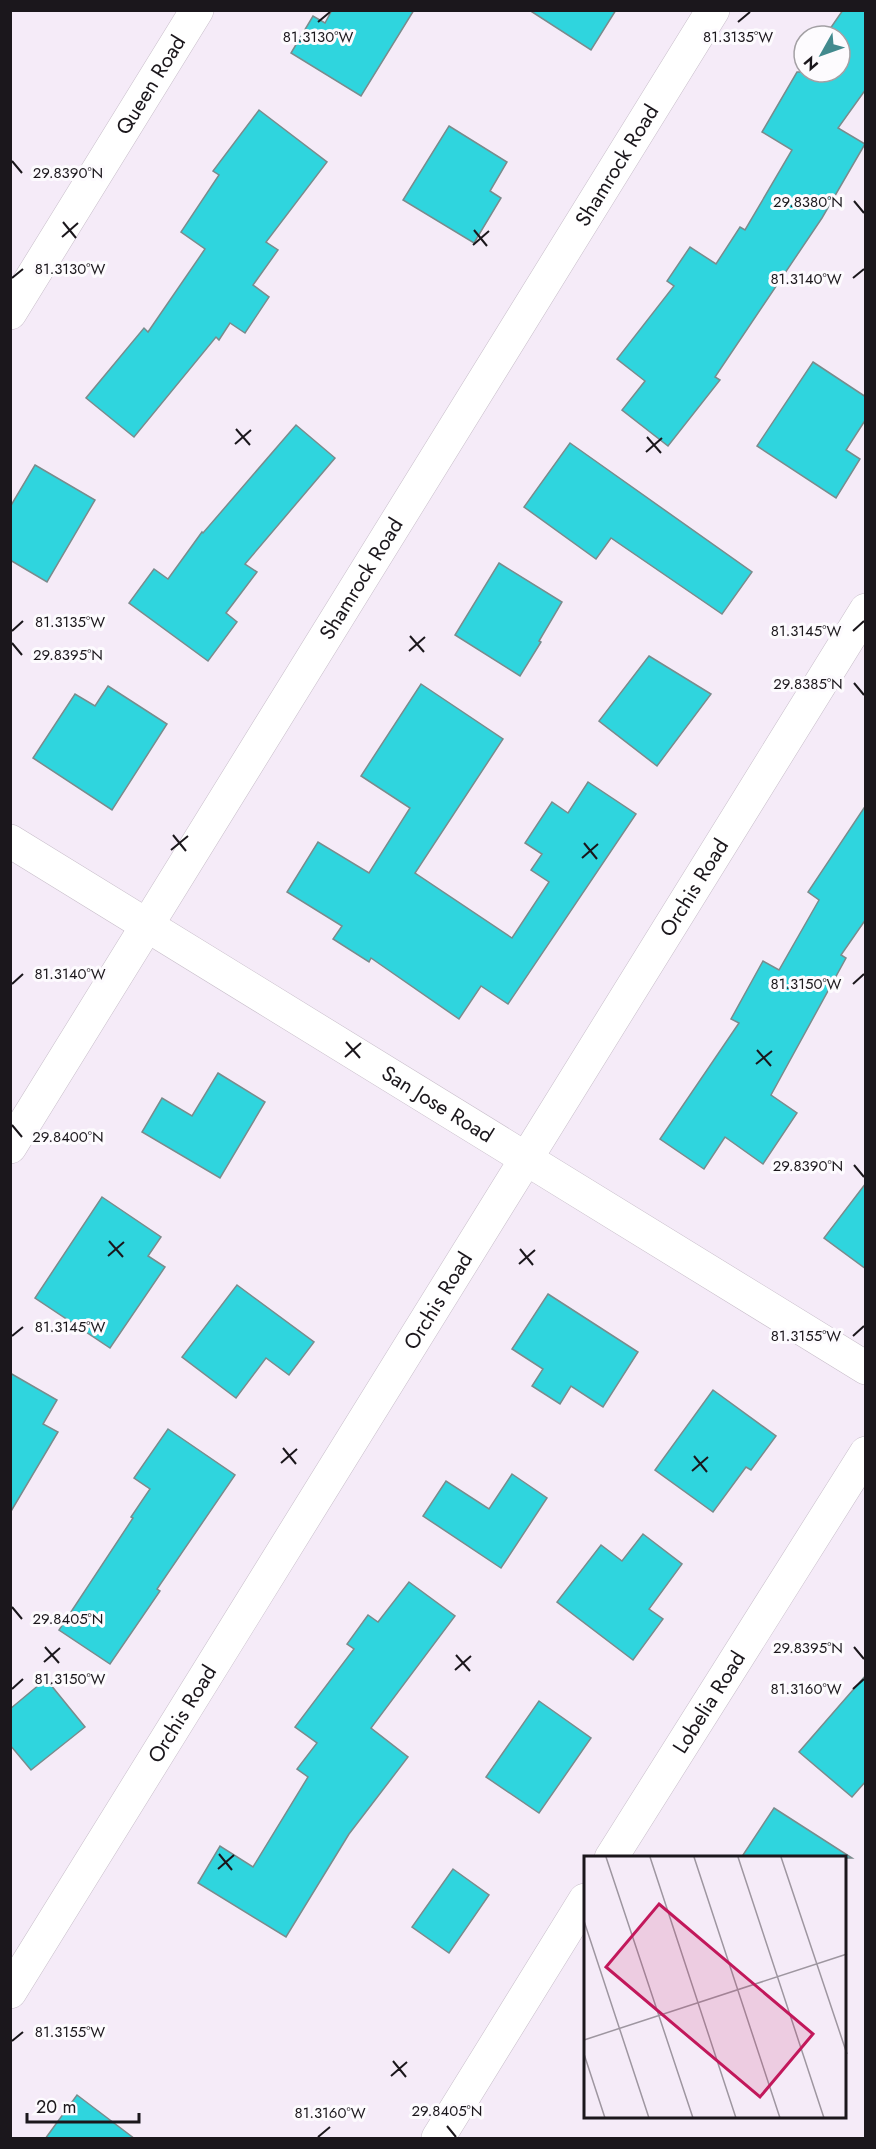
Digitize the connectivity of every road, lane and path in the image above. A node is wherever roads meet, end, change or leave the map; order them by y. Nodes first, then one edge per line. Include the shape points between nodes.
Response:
1 (197, 10) edge
2 (713, 10) edge
3 (10, 313) edge
4 (866, 610) edge
5 (10, 841) edge
6 (148, 925) junction
7 (10, 1147) edge
8 (527, 1159) junction
9 (866, 1368) edge
10 (866, 1453) edge
11 (612, 1856) edge
12 (584, 1902) edge
13 (10, 1992) edge
14 (438, 2139) edge

1 - 3 street, Queen Road
2 - 6 street, Shamrock Road
4 - 8 street, Orchis Road
5 - 6 street, San Jose Road
6 - 7 street, Shamrock Road
6 - 8 street, San Jose Road
8 - 9 street, San Jose Road
8 - 13 street, Orchis Road
10 - 11 street, Lobelia Road
12 - 14 street

